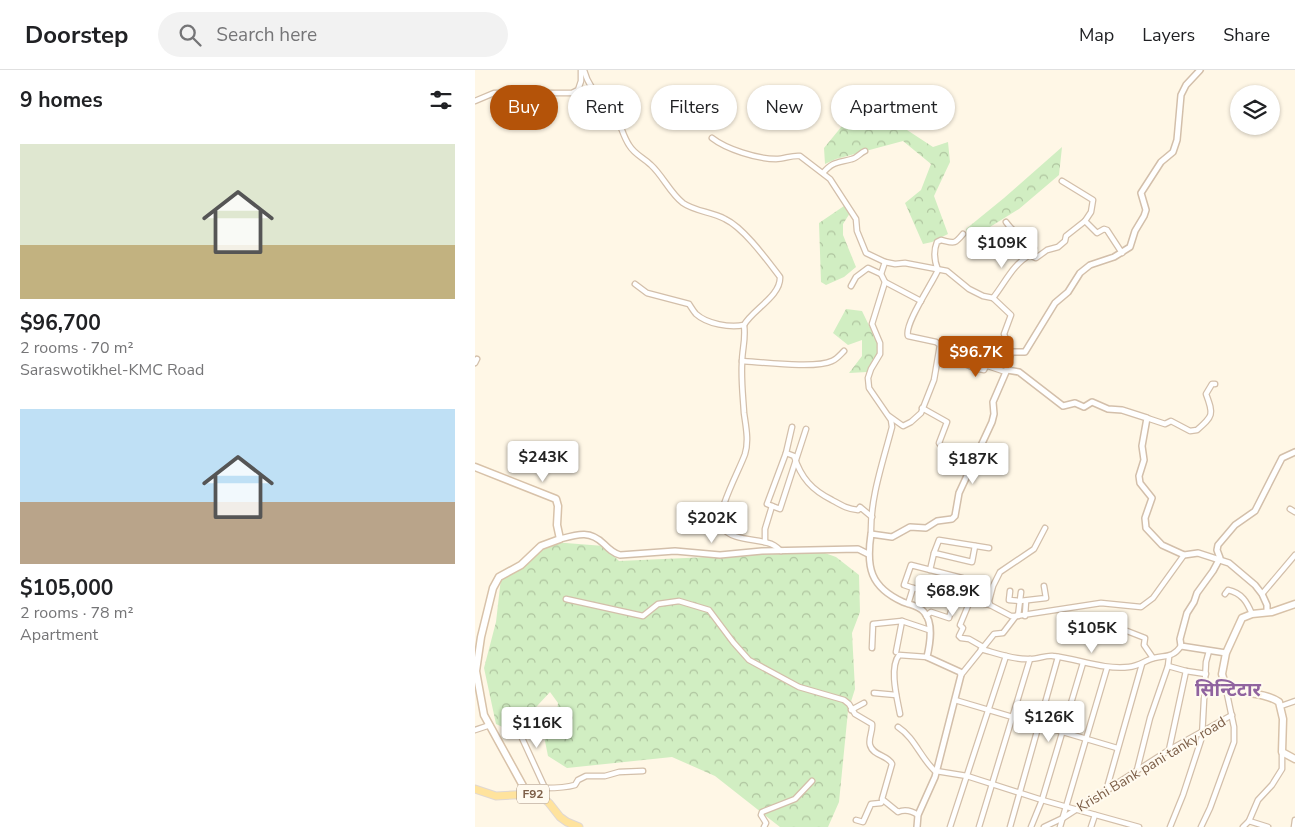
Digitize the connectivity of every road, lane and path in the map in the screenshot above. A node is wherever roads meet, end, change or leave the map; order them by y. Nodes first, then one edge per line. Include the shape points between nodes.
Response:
1 (583, 70) edge
2 (1200, 70) edge
3 (475, 101) edge
4 (711, 138) dead end
5 (865, 151) dead end
6 (823, 173) junction
7 (1062, 180) dead end
8 (1085, 221) junction
9 (1007, 222) dead end
10 (963, 234) dead end
11 (1122, 253) junction
12 (1030, 255) junction
13 (885, 262) junction
14 (937, 270) junction
15 (881, 274) junction
16 (885, 282) junction
17 (635, 284) dead end
18 (851, 286) dead end
19 (993, 298) junction
20 (921, 301) junction
21 (743, 325) junction
22 (940, 350) junction
23 (844, 351) dead end
24 (951, 352) dead end
25 (1011, 352) junction
26 (952, 358) dead end
27 (742, 361) junction
28 (1006, 371) junction
29 (1215, 384) dead end
30 (922, 408) junction
31 (887, 416) junction
32 (1147, 418) junction
33 (792, 427) dead end
34 (806, 429) dead end
35 (1295, 452) edge
36 (786, 453) junction
37 (796, 463) junction
38 (475, 467) edge
39 (968, 472) junction
40 (772, 506) junction
41 (871, 517) junction
42 (1045, 528) dead end
43 (871, 534) junction
44 (560, 538) junction
45 (765, 542) junction
46 (975, 546) junction
47 (989, 548) dead end
48 (781, 551) junction
49 (935, 553) junction
50 (868, 554) junction
51 (1184, 555) junction
52 (1295, 555) edge
53 (1222, 559) junction
54 (930, 570) junction
55 (1044, 586) dead end
56 (913, 588) junction
57 (1010, 591) dead end
58 (1021, 592) dead end
59 (1225, 594) dead end
60 (1262, 594) junction
61 (956, 598) junction
62 (566, 599) dead end
63 (937, 599) dead end
64 (970, 601) junction
65 (1026, 601) junction
66 (1020, 602) junction
67 (908, 604) junction
68 (953, 604) junction
69 (1295, 604) edge
70 (989, 605) junction
71 (1267, 612) junction
72 (1252, 614) junction
73 (926, 616) junction
74 (1017, 616) junction
75 (1025, 616) junction
76 (902, 621) junction
77 (929, 630) dead end
78 (1127, 631) dead end
79 (1181, 646) junction
80 (872, 648) dead end
81 (982, 648) junction
82 (1209, 651) junction
83 (896, 652) dead end
84 (1226, 653) junction
85 (1005, 656) junction
86 (927, 657) junction
87 (1058, 657) junction
88 (1169, 657) junction
89 (1153, 658) junction
90 (1030, 659) junction
91 (1083, 663) junction
92 (1142, 664) junction
93 (1168, 666) junction
94 (1107, 668) junction
95 (1186, 672) junction
96 (1206, 674) junction
97 (961, 675) junction
98 (477, 684) edge
99 (1226, 688) junction
100 (874, 693) dead end
101 (897, 695) junction
102 (955, 700) junction
103 (1295, 701) edge
104 (864, 703) dead end
105 (1281, 706) junction
106 (851, 710) junction
107 (989, 710) junction
108 (543, 712) dead end
109 (900, 714) dead end
110 (1232, 715) junction
111 (1013, 717) junction
112 (1039, 724) junction
113 (490, 726) junction
114 (898, 727) dead end
115 (475, 730) edge
116 (1063, 732) junction
117 (1202, 733) junction
118 (1087, 738) junction
119 (1117, 748) junction
120 (1169, 750) junction
121 (1282, 752) junction
122 (1295, 759) edge
123 (1137, 770) junction
124 (643, 771) dead end
125 (936, 771) junction
126 (967, 776) junction
127 (812, 781) dead end
128 (993, 784) junction
129 (545, 788) junction
130 (475, 789) edge
131 (1109, 790) junction
132 (1019, 793) junction
133 (528, 795) junction
134 (540, 795) junction
135 (883, 800) junction
136 (1042, 800) junction
137 (1067, 806) junction
138 (1075, 809) junction
139 (918, 815) junction
140 (1095, 815) junction
141 (1063, 818) junction
142 (856, 820) dead end
143 (1295, 820) edge
144 (1249, 821) junction
145 (1120, 825) edge
146 (579, 827) edge
147 (764, 827) edge
148 (917, 827) edge
149 (950, 827) edge
150 (979, 827) edge
151 (1010, 827) edge
152 (1031, 827) edge
153 (1044, 827) edge
154 (1060, 827) edge
155 (1091, 827) edge
156 (1139, 827) edge
157 (1170, 827) edge
158 (1201, 827) edge
159 (1243, 827) edge
160 (1268, 827) edge
161 (1293, 827) edge

1 - 3 street via 578,90 572,93 495,93
1 - 21 street via 593,91 616,117 636,155 651,165 681,202 729,220 758,248 780,277 768,300
2 - 11 street via 1181,95 1174,149 1143,188 1144,216 1130,247
4 - 6 street via 733,150 769,159 800,156
5 - 6 street via 853,159 829,166
6 - 13 street via 856,219 863,248 870,256
7 - 8 street via 1093,200
8 - 11 street via 1097,233 1107,230
8 - 12 street via 1058,247 1036,258
9 - 12 street via 1034,248
10 - 14 street via 950,244 941,240 937,242 934,252
11 - 25 street via 1089,265 1080,273 1068,292 1055,303 1025,352
12 - 19 street via 1016,266
13 - 14 street
13 - 15 street
14 - 19 street via 947,271 955,280
14 - 20 street
15 - 16 street
15 - 18 street via 868,268 856,277
16 - 20 street
16 - 31 street via 872,324 880,343 879,354 868,378 872,394
17 - 21 street via 647,293 689,304 697,315 711,322
19 - 25 street via 1011,315 1004,334
20 - 22 street via 907,334 938,343
21 - 27 street via 746,338
22 - 24 street
22 - 30 street via 934,380
23 - 27 street via 833,361 825,363
25 - 28 street
26 - 28 street via 973,368 984,370 988,366
27 - 45 street via 747,440 721,521 729,533
28 - 32 street via 1019,372 1063,406 1075,403 1084,407 1092,402
28 - 39 street via 993,402 992,422
29 - 32 street via 1206,394 1213,412 1197,430
30 - 31 street via 920,414 903,426
30 - 39 street via 947,422 939,443 943,454
31 - 41 street via 892,427
32 - 51 street via 1141,446 1144,460 1139,476 1152,498 1145,518 1146,528 1162,545
33 - 36 street
34 - 37 street
35 - 53 street via 1282,458 1255,511 1219,542 1217,550
36 - 37 street via 794,456
36 - 40 street via 767,504
37 - 40 street via 780,509
37 - 41 street via 819,494 847,509 857,510 860,507
38 - 44 main road via 556,499
39 - 43 street via 953,519 926,528 911,527 892,537
40 - 45 street via 765,528
41 - 43 street
42 - 70 street via 1034,549 1000,572
43 - 50 street
44 - 48 street via 586,534 597,537 614,554 620,555 675,551 720,555
44 - 98 main road via 541,546 521,565 499,577 493,588 481,637 475,671
45 - 48 street
46 - 47 street
46 - 49 street via 939,540
46 - 49 street via 972,562
48 - 50 street via 858,549
49 - 54 street
50 - 67 street via 871,573 877,581 886,592
51 - 53 street via 1198,553
51 - 75 street via 1153,598 1141,607 1101,603
52 - 60 street
53 - 60 street
53 - 79 street via 1197,593 1187,614
54 - 56 street via 911,566 904,585
54 - 61 street via 962,578
55 - 65 street via 1046,598
56 - 61 street
56 - 67 street
57 - 66 street via 1009,600
58 - 66 street
59 - 72 street via 1231,590 1243,598
60 - 71 street
61 - 64 street
61 - 68 street
62 - 106 street via 643,616 658,604 679,600 709,610 749,660 799,687 844,700
63 - 68 street
64 - 70 street
64 - 81 street via 960,625 963,628 960,637
65 - 66 street
65 - 75 street
66 - 74 street
67 - 73 street via 918,607
68 - 73 street via 948,619 931,612
69 - 71 main road
70 - 74 street
71 - 72 main road
72 - 84 main road via 1242,618
73 - 86 street via 930,633
74 - 75 street
74 - 81 street via 1003,633 994,634
76 - 77 street
76 - 80 street via 873,624
76 - 83 street
78 - 89 street via 1145,638 1145,646
79 - 82 street
79 - 88 street
81 - 85 street
81 - 97 street
82 - 84 street
82 - 96 street
84 - 99 main road via 1221,674
85 - 90 street
85 - 107 street
86 - 97 street
86 - 101 street via 899,655 893,669
87 - 90 street
87 - 91 street
87 - 112 street
88 - 89 street
88 - 93 street
89 - 92 street
90 - 111 street
91 - 94 street
91 - 116 street
92 - 94 street
92 - 119 street
93 - 95 street
93 - 123 street
94 - 118 street
95 - 96 street
95 - 120 street
96 - 117 street
97 - 102 street
98 - 113 main road
99 - 105 main road via 1258,694 1276,700
99 - 110 street
100 - 101 street
101 - 109 street
102 - 107 street
102 - 125 street
103 - 105 street
104 - 106 street
105 - 121 main road
106 - 135 street via 872,724 871,747 893,764
107 - 111 street
107 - 126 street
108 - 129 street via 532,731 521,738
110 - 117 street, Krishi Bank pani tanky road
110 - 158 street via 1235,734 1232,751
111 - 112 street
111 - 128 street
112 - 116 street
112 - 132 street
113 - 115 street
113 - 133 main road
114 - 125 street
116 - 118 street
116 - 136 street
117 - 120 street, Krishi Bank pani tanky road
117 - 157 street
118 - 119 street
118 - 137 street
119 - 131 street
120 - 123 street, Krishi Bank pani tanky road
121 - 122 main road
121 - 144 street via 1282,769 1258,800
123 - 131 street, Krishi Bank pani tanky road
124 - 129 street via 586,776 575,785
125 - 126 street
125 - 139 street
126 - 128 street
126 - 149 street
127 - 147 street via 795,799 762,812 766,823
128 - 132 street
128 - 150 street
129 - 134 street
130 - 133 main road, F92 via 496,796
131 - 138 street, Krishi Bank pani tanky road
132 - 136 street
132 - 151 street
133 - 134 main road, F92
134 - 146 main road, F92 via 562,820
135 - 139 street via 898,812 903,810
135 - 142 street via 871,804 863,822
136 - 137 street
136 - 152 street
137 - 138 street
137 - 141 street
138 - 140 street
138 - 141 street, Krishi Bank pani tanky road
139 - 148 street
140 - 145 street
140 - 155 street
141 - 153 street, Krishi Bank pani tanky road
141 - 154 street
143 - 161 street
144 - 159 street
144 - 160 street
145 - 156 street

